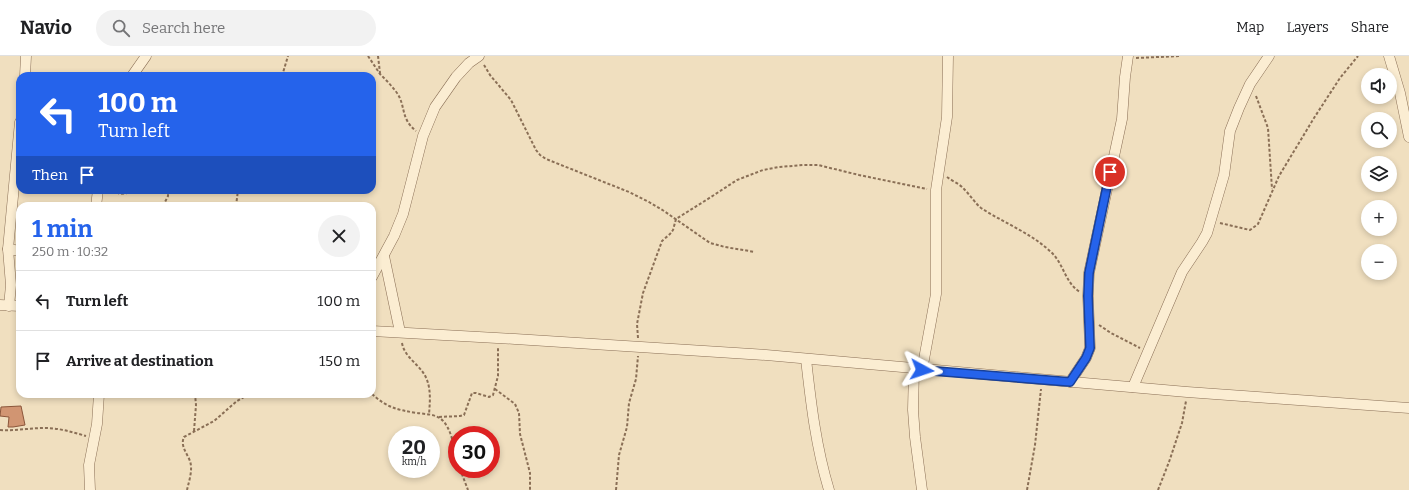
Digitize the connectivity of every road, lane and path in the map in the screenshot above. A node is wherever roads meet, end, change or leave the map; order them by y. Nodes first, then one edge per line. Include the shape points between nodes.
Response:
1 (26, 56) edge
2 (146, 56) edge
3 (288, 56) edge
4 (368, 56) edge
5 (378, 56) edge
6 (948, 56) edge
7 (1181, 56) edge
8 (1269, 56) edge
9 (1358, 56) edge
10 (1390, 56) edge
11 (1128, 57) edge
12 (481, 59) edge
13 (25, 72) edge
14 (135, 72) edge
15 (283, 72) edge
16 (380, 73) junction
17 (1250, 84) junction
18 (1408, 123) edge
19 (423, 136) junction
20 (1409, 138) edge
21 (16, 167) edge
22 (939, 172) junction
23 (936, 190) junction
24 (1272, 190) junction
25 (676, 219) junction
26 (1211, 221) junction
27 (8, 249) junction
28 (16, 250) edge
29 (755, 252) dead end
30 (384, 256) junction
31 (376, 270) edge
32 (1088, 296) junction
33 (4, 305) edge
34 (16, 306) edge
35 (1089, 319) junction
36 (376, 331) edge
37 (401, 332) junction
38 (498, 338) junction
39 (638, 348) junction
40 (1148, 352) junction
41 (806, 359) junction
42 (918, 369) junction
43 (1042, 380) junction
44 (1070, 382) junction
45 (1133, 387) junction
46 (495, 389) junction
47 (1188, 392) junction
48 (99, 398) edge
49 (195, 398) edge
50 (242, 398) edge
51 (376, 398) edge
52 (1409, 408) edge
53 (429, 415) junction
54 (439, 418) junction
55 (0, 430) edge
56 (194, 431) junction
57 (448, 431) edge
58 (94, 439) junction
59 (463, 478) edge
60 (90, 490) edge
61 (188, 490) edge
62 (468, 490) edge
63 (530, 490) edge
64 (616, 490) edge
65 (829, 490) edge
66 (922, 490) edge
67 (1026, 490) edge
68 (1158, 490) edge

1 - 13 street
2 - 14 street
3 - 15 path
4 - 16 path
5 - 16 path
6 - 22 street via 947,117
7 - 11 path
8 - 17 street
9 - 24 path via 1318,112
10 - 18 street
11 - 32 street via 1122,119 1089,273
12 - 19 street via 469,64 446,90 435,107
12 - 25 path via 490,76 511,100 540,155 629,192
16 - 19 path via 397,92 408,123
17 - 24 path via 1268,128
17 - 26 street via 1230,131 1224,175
18 - 20 street
19 - 30 street via 403,214
21 - 27 street
22 - 23 street
22 - 32 path via 963,188 980,207 1036,239 1058,260 1072,287
23 - 25 path via 818,165 803,165 763,170 743,177
23 - 42 street via 936,294
24 - 26 path via 1258,224 1250,230
25 - 29 path via 710,243
25 - 39 path via 673,230 662,241 643,293 637,324
26 - 40 street via 1202,242 1182,272
27 - 28 street
27 - 33 street via 11,285
30 - 31 street
30 - 37 street
32 - 35 street
33 - 34 street
35 - 40 path
35 - 44 street via 1090,348
36 - 37 street
37 - 38 street
37 - 53 path via 403,348 422,371 428,383
38 - 39 street
38 - 46 path
39 - 41 street
39 - 64 path via 638,368 629,403 628,427 618,455
40 - 45 street
41 - 42 street
41 - 65 street via 815,435
42 - 43 street
42 - 66 street via 913,410
43 - 44 street
43 - 67 path via 1035,445
44 - 45 street
45 - 47 street
46 - 54 path via 492,396 472,394 464,415
46 - 63 path via 514,404 519,413 520,434 530,473
47 - 52 street
47 - 68 path via 1182,423
48 - 58 street
49 - 56 path
50 - 56 path via 214,421
51 - 53 path via 382,404 394,408
53 - 54 path
54 - 57 path
55 - 58 path via 56,429
56 - 61 path via 182,441 191,470
58 - 60 street via 89,465
59 - 62 path

